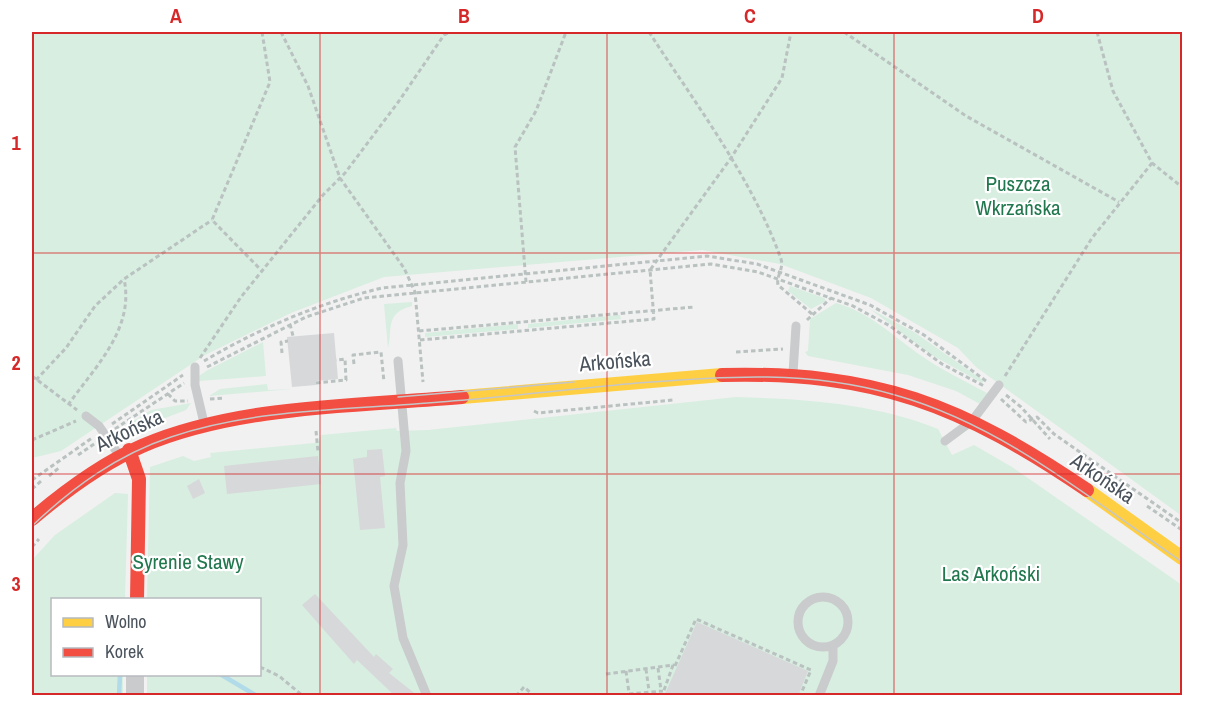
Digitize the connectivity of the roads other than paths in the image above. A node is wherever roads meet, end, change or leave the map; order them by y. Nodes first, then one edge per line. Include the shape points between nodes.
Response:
1 (796, 326) dead end
2 (398, 361) dead end
3 (195, 371) road end
4 (793, 373) junction
5 (996, 389) road end
6 (402, 401) junction
7 (86, 416) road end
8 (972, 421) junction
9 (204, 423) junction
10 (945, 441) dead end
11 (124, 453) junction
12 (32, 519) edge
13 (1182, 558) edge
14 (137, 598) edge
15 (833, 645) junction
16 (135, 676) edge
17 (135, 696) edge
18 (427, 696) edge
19 (819, 696) edge

1 - 4 lane
2 - 6 lane
3 - 9 lane
4 - 6 street, Arkońska via 690,375
4 - 8 street, Arkońska via 878,387 929,402
5 - 8 lane
6 - 9 street, Arkońska
6 - 18 lane via 406,451 400,483 403,532 394,586 403,638
7 - 11 lane
8 - 10 lane
8 - 13 street, Arkońska via 1038,459
9 - 11 street, Arkońska via 166,434
11 - 12 street, Arkońska via 73,484
11 - 14 street via 140,479
15 - 15 lane via 846,634 848,617 840,602 815,598 803,606 798,627 811,645
15 - 19 lane via 833,661
16 - 17 street

